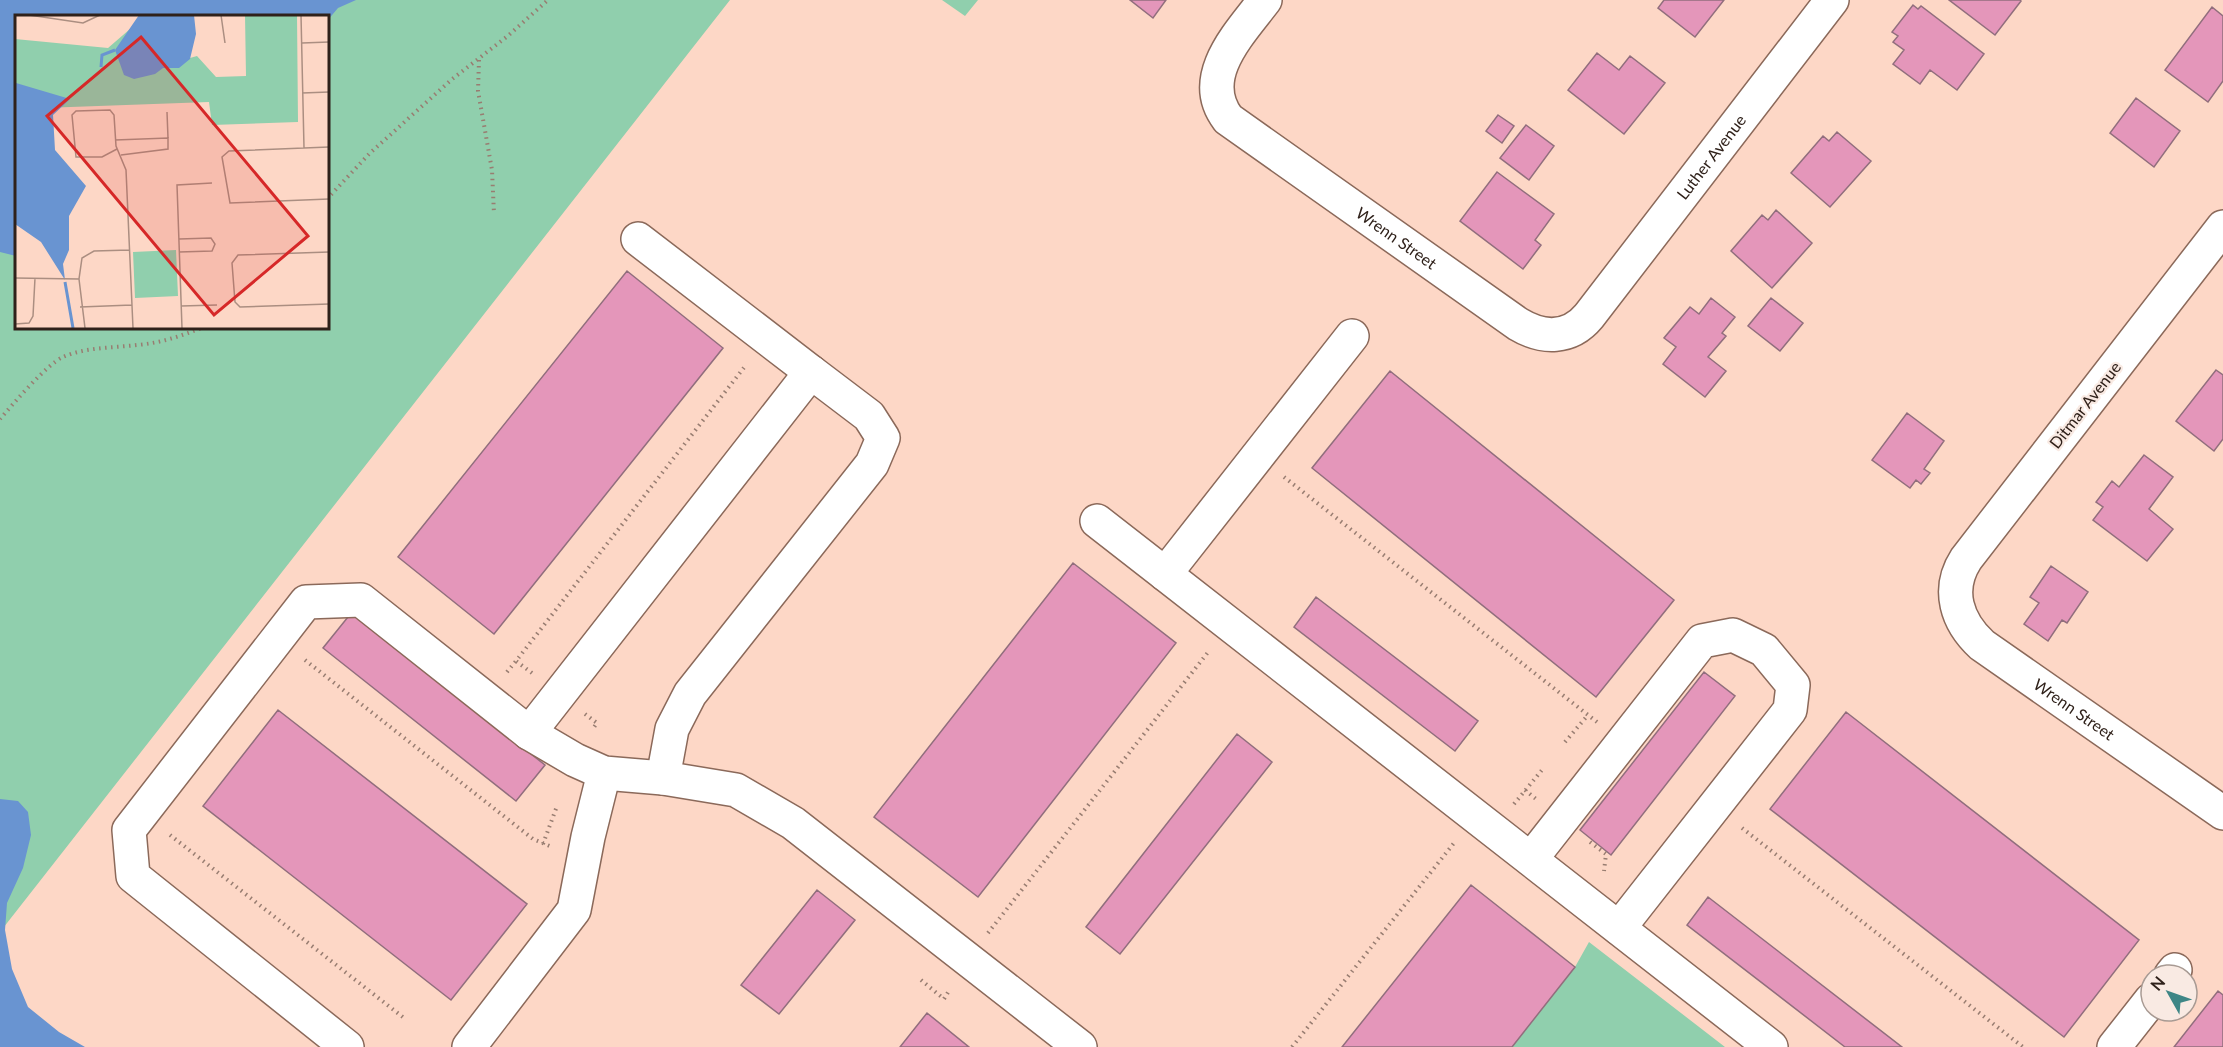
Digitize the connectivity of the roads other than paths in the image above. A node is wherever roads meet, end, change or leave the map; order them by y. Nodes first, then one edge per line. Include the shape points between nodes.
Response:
1 (1265, 0) edge
2 (1832, 0) edge
3 (2223, 227) edge
4 (638, 239) dead end
5 (1589, 316) joint
6 (1352, 336) dead end
7 (811, 372) junction
8 (1097, 521) dead end
9 (1165, 574) junction
10 (1955, 586) joint
11 (529, 733) junction
12 (604, 773) junction
13 (663, 778) junction
14 (2223, 813) edge
15 (1530, 859) junction
16 (1619, 928) junction
17 (2139, 1015) edge
18 (347, 1047) edge
19 (469, 1047) edge
20 (1080, 1047) edge
21 (1771, 1047) edge
22 (2114, 1047) edge

1 - 5 street, Wrenn Street via 1224,56 1217,81 1223,113 1234,125 1526,328 1542,334 1559,334 1576,329
2 - 5 street, Luther Avenue
3 - 10 street, Ditmar Avenue via 1966,559
4 - 7 street
6 - 9 street
7 - 11 street
7 - 13 street via 869,416 883,438 872,464 690,694 672,729
8 - 9 street
9 - 15 street
10 - 14 street, Wrenn Street via 1964,625 1982,645
11 - 12 street
11 - 18 street via 362,600 306,602 129,830 133,876
12 - 13 street
12 - 19 street via 574,910
13 - 20 street via 736,790 793,824
15 - 16 street
15 - 16 street via 1702,641 1733,635 1764,650 1793,685 1790,710
16 - 21 street
17 - 22 street

